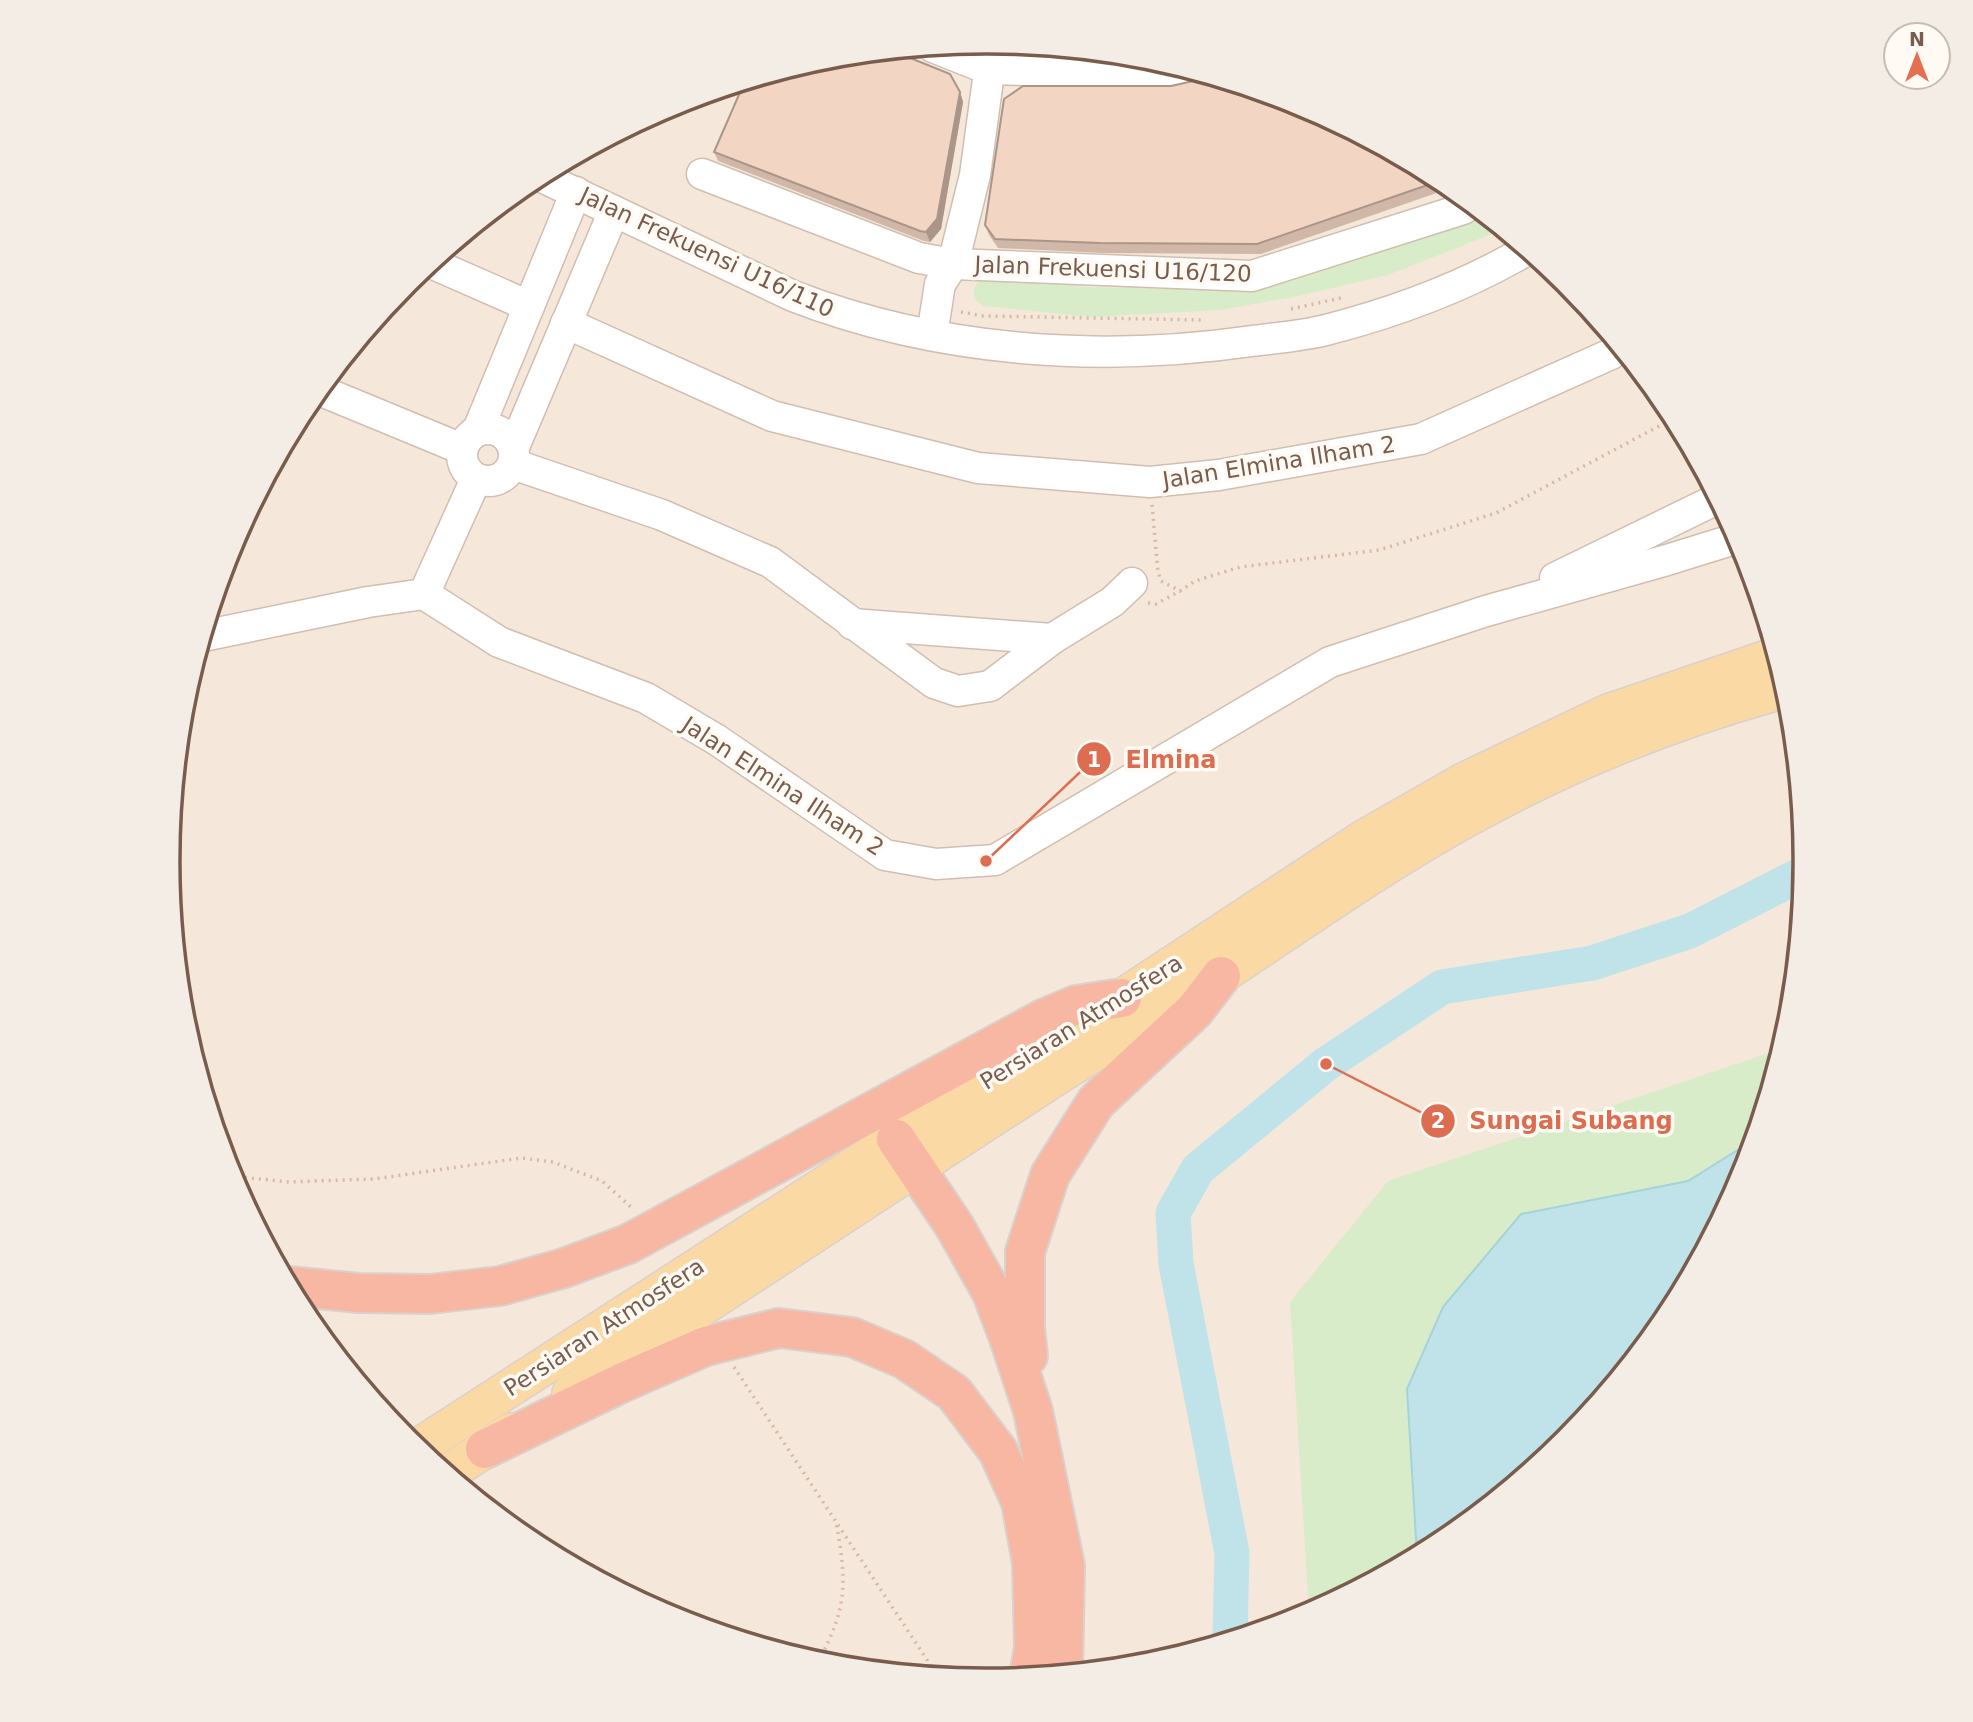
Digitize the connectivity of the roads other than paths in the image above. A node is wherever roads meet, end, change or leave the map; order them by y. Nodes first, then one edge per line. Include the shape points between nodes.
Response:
1 (991, 56) edge
2 (1159, 74) edge
3 (702, 174) dead end
4 (552, 181) edge
5 (576, 192) junction
6 (1462, 209) edge
7 (614, 211) junction
8 (1518, 254) edge
9 (953, 264) junction
10 (441, 267) edge
11 (529, 306) junction
12 (566, 323) junction
13 (942, 337) junction
14 (1613, 353) edge
15 (330, 394) edge
16 (470, 440) junction
17 (513, 456) junction
18 (476, 478) junction
19 (1709, 503) edge
20 (1727, 541) edge
21 (1132, 583) dead end
22 (424, 594) junction
23 (1486, 611) junction
24 (851, 624) junction
25 (213, 634) edge
26 (1052, 639) junction
27 (1767, 658) edge
28 (1775, 692) edge
29 (1220, 975) junction
30 (1122, 998) junction
31 (906, 1153) junction
32 (303, 1287) edge
33 (1032, 1411) junction
34 (427, 1442) edge
35 (485, 1449) junction
36 (455, 1468) edge
37 (1063, 1664) edge
38 (1031, 1666) edge

1 - 2 street
1 - 9 street via 975,175
3 - 9 street, Jalan Frekuensi U16/120 via 919,258
4 - 5 street, Jalan Frekuensi U16/110
5 - 7 street, Jalan Frekuensi U16/110
5 - 11 street
6 - 9 street, Jalan Frekuensi U16/120 via 1252,276
7 - 12 street
7 - 13 street, Jalan Frekuensi U16/110 via 806,301 879,325
8 - 13 street, Jalan Frekuensi U16/110 via 1418,303 1323,331 1163,351 1037,350
9 - 13 street via 958,287
10 - 11 street
11 - 16 street
12 - 14 street, Jalan Elmina Ilham 2 via 772,416 978,468 1150,482 1219,475 1421,439
12 - 17 street
15 - 16 street
16 - 17 street via 496,429 503,433
16 - 18 street via 464,466
17 - 18 street via 502,478
17 - 24 street via 770,562
18 - 22 street
19 - 23 street, Jalan Elmina Ilham 2
20 - 23 street, Jalan Elmina Ilham 2
21 - 26 street
22 - 23 street, Jalan Elmina Ilham 2 via 499,642 646,698 717,740 885,855 936,864 995,860 1330,662
22 - 25 street
24 - 26 street
24 - 26 street via 934,683 958,691 990,686
27 - 30 main road, Persiaran Atmosfera via 1608,713 1463,782 1365,838
28 - 29 main road, Persiaran Atmosfera via 1625,743 1541,780 1365,878
29 - 31 main road, Persiaran Atmosfera via 1043,1084
29 - 33 highway via 1195,1010 1096,1102 1050,1175 1025,1252
30 - 31 main road, Persiaran Atmosfera
30 - 32 highway via 1076,1004 1043,1018 628,1244 564,1268 500,1286 430,1294
31 - 33 highway via 992,1293
31 - 34 main road, Persiaran Atmosfera
31 - 35 main road, Persiaran Atmosfera
33 - 37 highway via 1065,1566
35 - 36 main road, Persiaran Atmosfera
35 - 38 highway via 706,1346 779,1328 852,1337 904,1359 954,1392 998,1451 1021,1502 1032,1563

